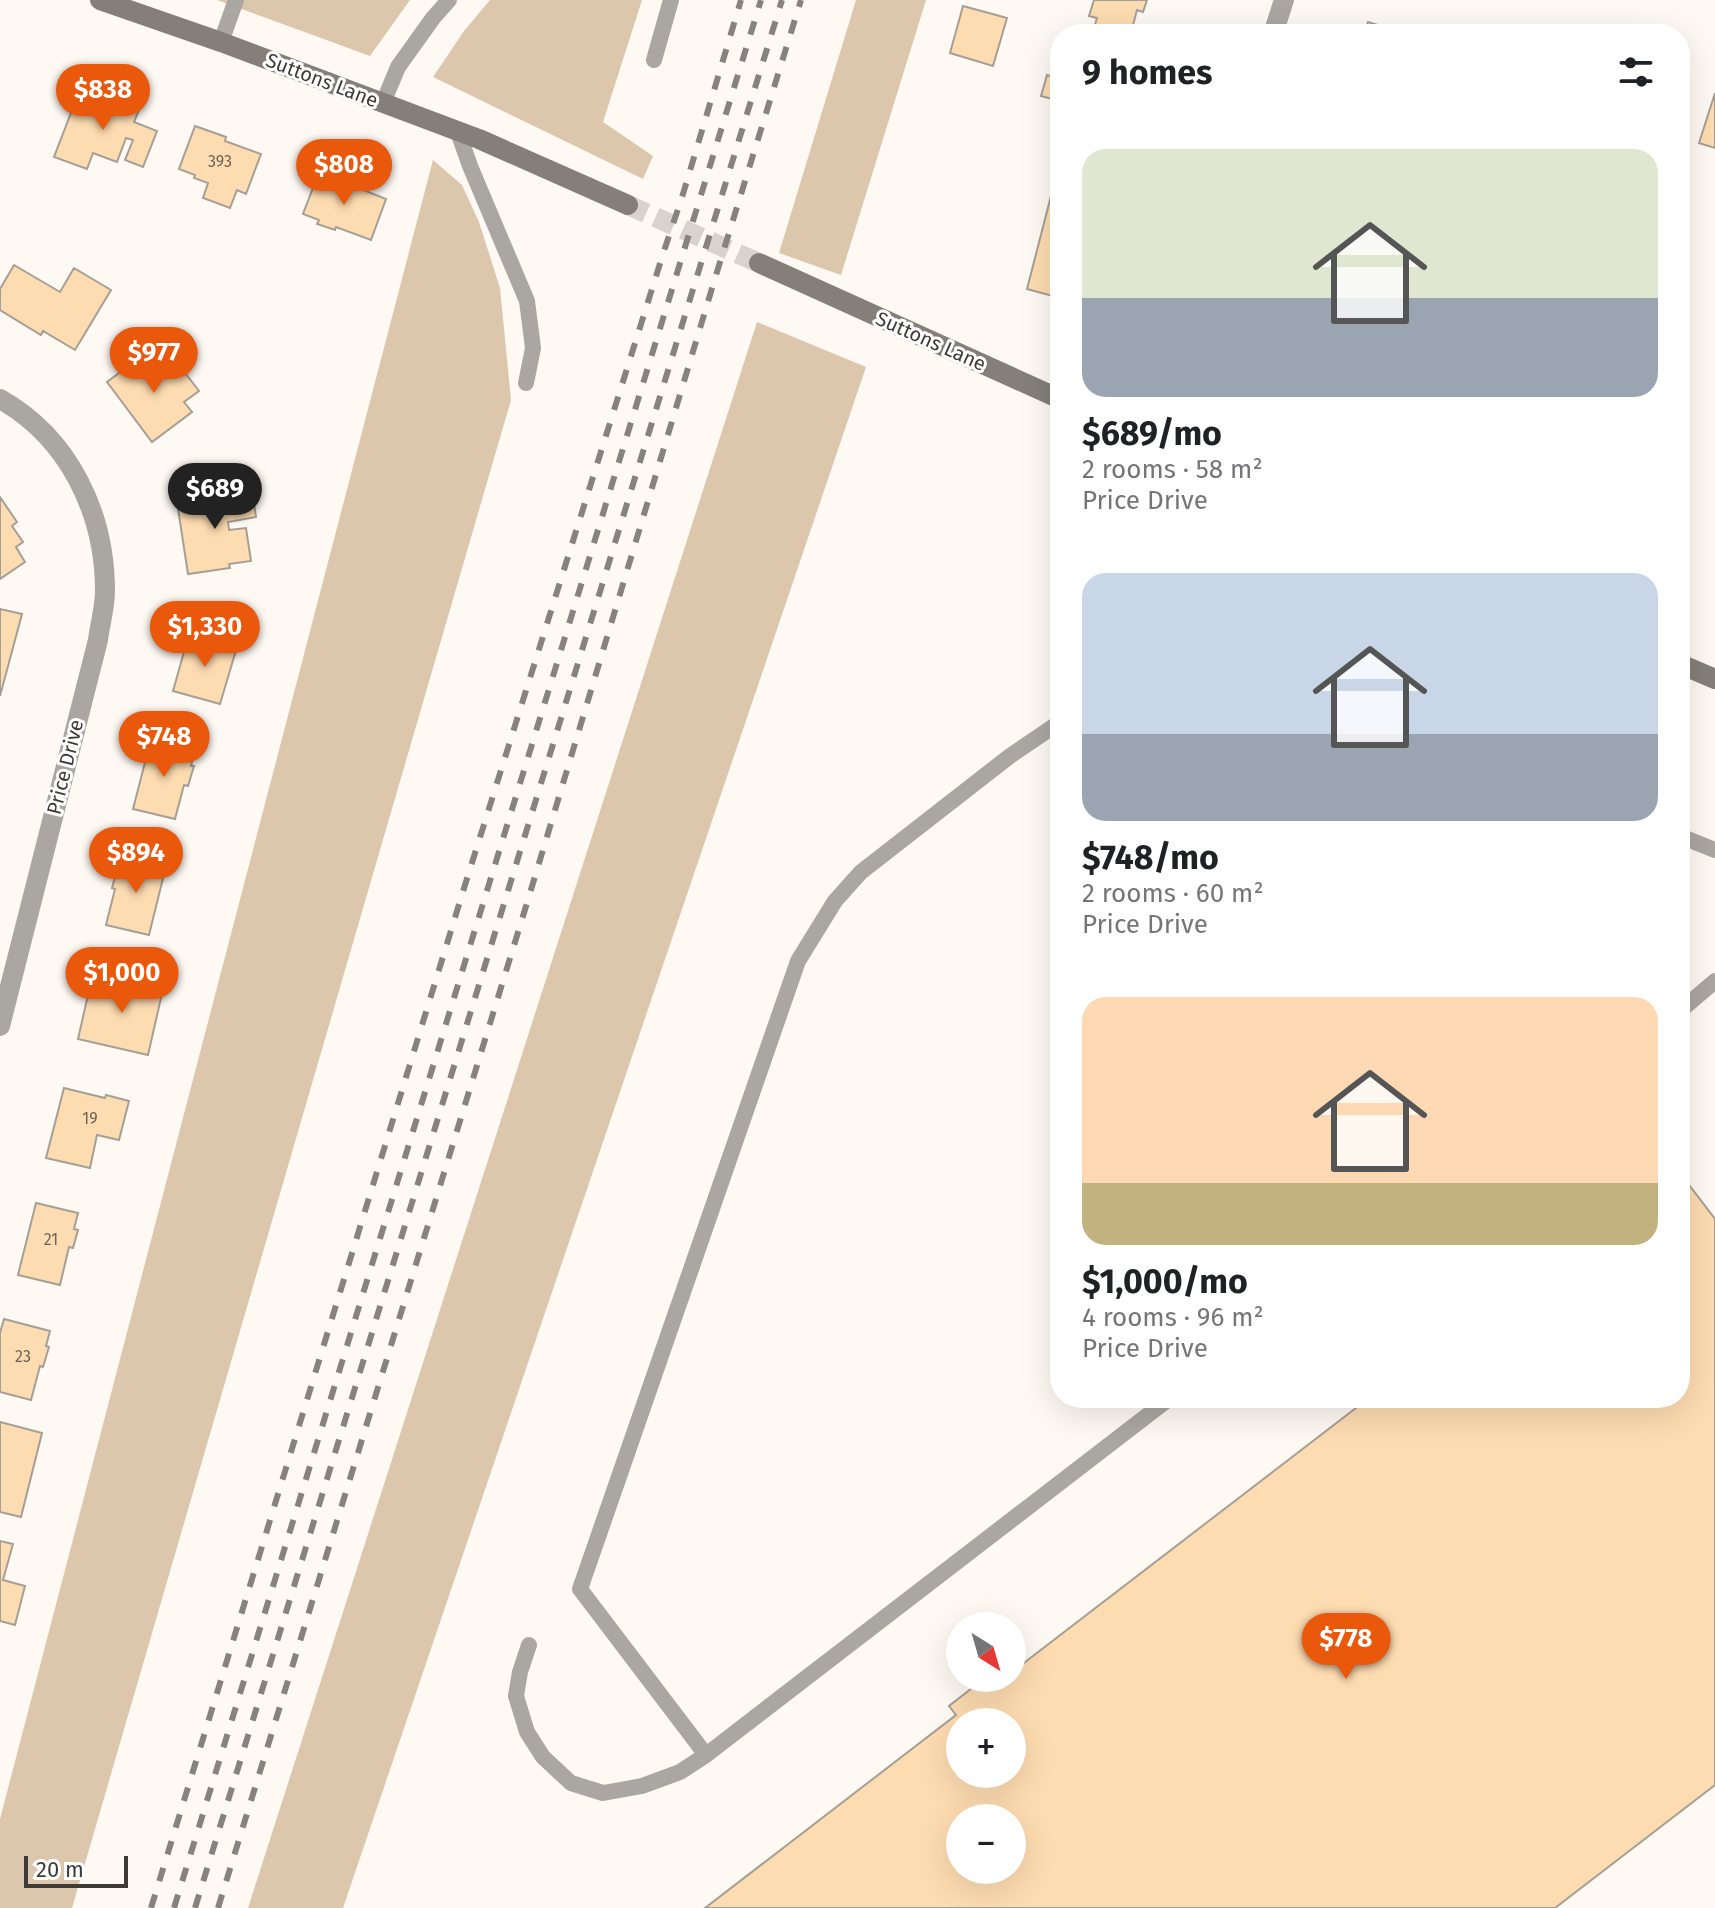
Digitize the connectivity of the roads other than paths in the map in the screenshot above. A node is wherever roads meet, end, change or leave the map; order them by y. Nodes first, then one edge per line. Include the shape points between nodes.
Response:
1 (100, 0) edge
2 (236, 0) edge
3 (449, 0) edge
4 (671, 0) edge
5 (1284, 0) edge
6 (1276, 24) edge
7 (221, 42) junction
8 (654, 60) dead end
9 (383, 103) junction
10 (458, 132) junction
11 (628, 205) tunnel mouth
12 (759, 263) tunnel mouth
13 (526, 383) dead end
14 (1050, 394) edge
15 (0, 399) edge
16 (1690, 668) edge
17 (1715, 679) edge
18 (1050, 729) edge
19 (1690, 840) edge
20 (1715, 850) edge
21 (1715, 981) edge
22 (1690, 1002) edge
23 (0, 1026) edge
24 (1157, 1408) edge
25 (529, 1645) dead end
26 (706, 1755) junction

1 - 7 street, Suttons Lane
2 - 7 lane
3 - 9 lane via 398,67
4 - 8 lane
5 - 6 street
7 - 9 street, Suttons Lane
9 - 10 street, Suttons Lane
10 - 11 street, Suttons Lane
10 - 13 lane via 527,301 533,348
12 - 14 street, Suttons Lane
15 - 23 street, Price Drive via 36,425 66,458 89,501 101,546 105,593 98,640
16 - 17 street
18 - 26 lane via 861,872 835,901 798,961 580,1589
19 - 20 lane
21 - 22 lane
24 - 26 lane
25 - 26 lane via 516,1696 523,1720 543,1757 571,1783 603,1793 642,1786

